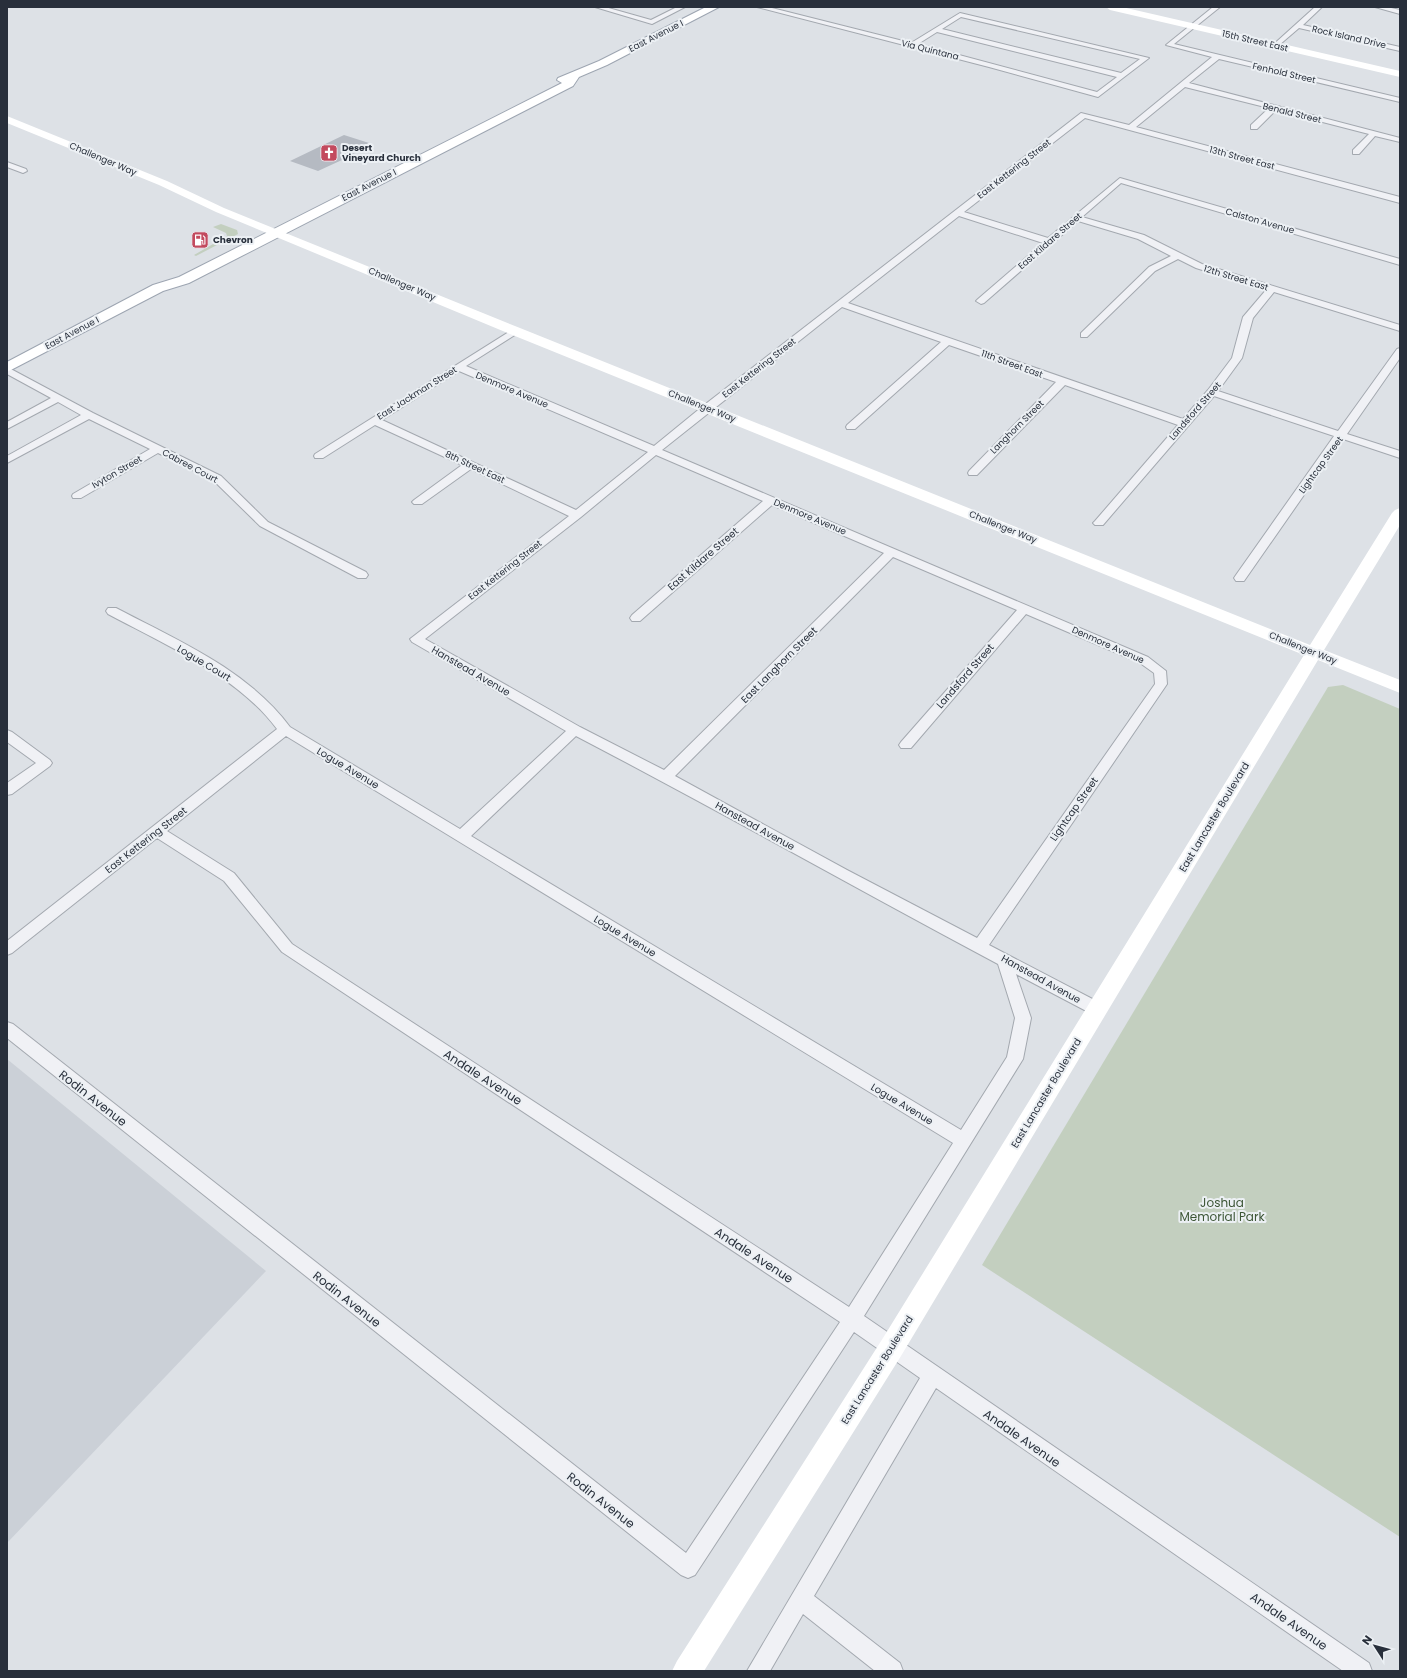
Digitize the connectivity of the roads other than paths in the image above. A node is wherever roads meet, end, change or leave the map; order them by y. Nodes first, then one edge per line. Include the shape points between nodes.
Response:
1 (598, 7) edge
2 (682, 7) edge
3 (714, 7) edge
4 (760, 7) edge
5 (1110, 7) edge
6 (1201, 7) edge
7 (1319, 7) edge
8 (1378, 7) edge
9 (1215, 8) edge
10 (1400, 12) edge
11 (1193, 26) junction
12 (1298, 26) junction
13 (936, 30) junction
14 (912, 45) junction
15 (1276, 45) junction
16 (1400, 49) edge
17 (1217, 57) junction
18 (1400, 74) edge
19 (1123, 76) junction
20 (1184, 84) junction
21 (1400, 100) edge
22 (1273, 109) junction
23 (1084, 115) joint
24 (7, 119) edge
25 (1254, 127) dead end
26 (1130, 128) junction
27 (1374, 133) junction
28 (1400, 140) edge
29 (1356, 152) dead end
30 (7, 164) edge
31 (23, 171) dead end
32 (1120, 180) joint
33 (1400, 200) edge
34 (958, 213) junction
35 (1076, 218) junction
36 (272, 230) junction
37 (1050, 242) junction
38 (1178, 256) junction
39 (1400, 262) edge
40 (1272, 289) junction
41 (981, 301) dead end
42 (841, 304) junction
43 (1400, 328) edge
44 (515, 331) junction
45 (1084, 335) dead end
46 (948, 341) junction
47 (1400, 351) edge
48 (459, 367) junction
49 (7, 369) edge
50 (1062, 382) junction
51 (1212, 392) junction
52 (58, 398) junction
53 (708, 408) junction
54 (89, 415) junction
55 (374, 420) junction
56 (1183, 423) junction
57 (7, 426) edge
58 (851, 427) dead end
59 (1342, 436) junction
60 (158, 449) junction
61 (654, 451) junction
62 (319, 456) dead end
63 (1400, 456) edge
64 (7, 460) edge
65 (470, 465) junction
66 (972, 473) dead end
67 (77, 496) dead end
68 (771, 500) junction
69 (418, 502) dead end
70 (1400, 513) edge
71 (577, 515) junction
72 (1099, 523) dead end
73 (892, 552) junction
74 (362, 575) dead end
75 (1240, 578) dead end
76 (1025, 608) junction
77 (112, 611) dead end
78 (636, 618) dead end
79 (416, 639) joint
80 (1314, 652) junction
81 (1160, 670) joint
82 (1400, 687) edge
83 (285, 730) junction
84 (575, 730) junction
85 (7, 735) edge
86 (906, 745) dead end
87 (666, 777) junction
88 (7, 790) edge
89 (157, 831) junction
90 (461, 837) junction
91 (980, 946) junction
92 (7, 949) edge
93 (1004, 959) junction
94 (1097, 1009) junction
95 (7, 1029) edge
96 (964, 1141) junction
97 (852, 1319) junction
98 (892, 1347) junction
99 (932, 1376) junction
100 (801, 1599) junction
101 (688, 1671) edge
102 (758, 1671) edge
103 (892, 1671) edge
104 (1361, 1671) edge

1 - 2 street via 652,22
3 - 36 main road, East Avenue I via 575,75 569,84 469,130
4 - 14 street, Via Quintana
5 - 11 main road, 15th Street East
6 - 9 street
7 - 12 street
8 - 10 street
9 - 11 street
11 - 15 main road, 15th Street East
11 - 17 street, Fenhold Street via 1169,45
12 - 15 street
12 - 16 street, Rock Island Drive
13 - 14 street
13 - 19 street
13 - 19 street via 960,15 1145,58
14 - 19 street, Via Quintana via 1098,95
15 - 18 main road, 15th Street East
17 - 20 street
17 - 21 street, Fenhold Street
20 - 22 street, Benald Street
20 - 26 street
22 - 25 street
22 - 27 street, Benald Street
23 - 26 street, 13th Street East
23 - 34 street, East Kettering Street
24 - 36 main road, Challenger Way
26 - 33 street, 13th Street East
27 - 28 street, Benald Street
27 - 29 street
30 - 31 street
32 - 35 street, East Kildare Street
32 - 39 street, Calston Avenue
34 - 37 street
34 - 42 street, East Kettering Street
35 - 37 street, East Kildare Street
35 - 38 street, 12th Street East via 1141,237
36 - 44 main road, Challenger Way
36 - 49 main road, East Avenue I via 184,280 158,288
37 - 41 street, East Kildare Street
38 - 40 street, 12th Street East via 1199,266
38 - 45 street via 1152,269
40 - 43 street, 12th Street East
40 - 51 street, Landsford Street via 1248,317 1238,358
42 - 46 street, 11th Street East
42 - 53 street, East Kettering Street
44 - 48 street, East Jackman Street
44 - 53 main road, Challenger Way
46 - 50 street, 11th Street East
46 - 58 street
47 - 59 street, Lightcap Street
48 - 55 street, East Jackman Street
48 - 61 street, Denmore Avenue
49 - 52 street, Cabree Court
50 - 56 street, 11th Street East
50 - 66 street, Langhorn Street
51 - 56 street, Landsford Street
51 - 59 street
52 - 54 street, Cabree Court
52 - 57 street
53 - 61 street, East Kettering Street
53 - 80 main road, Challenger Way
54 - 60 street, Cabree Court
54 - 64 street
55 - 62 street, East Jackman Street
55 - 65 street, 8th Street East
56 - 72 street, Landsford Street
59 - 63 street
59 - 75 street, Lightcap Street
60 - 67 street, Ivyton Street
60 - 74 street, Cabree Court via 217,478 264,524
61 - 68 street, Denmore Avenue
61 - 71 street, East Kettering Street
65 - 69 street
65 - 71 street, 8th Street East
68 - 73 street, Denmore Avenue
68 - 78 street, East Kildare Street
70 - 80 main road, East Lancaster Boulevard
71 - 79 street, East Kettering Street
73 - 76 street, Denmore Avenue
73 - 87 street, East Langhorn Street
76 - 81 street, Denmore Avenue via 1144,660
76 - 86 street, Landsford Street
77 - 83 street, Logue Court via 237,683 267,707
79 - 84 street, Hanstead Avenue
80 - 82 main road, Challenger Way
80 - 94 main road, East Lancaster Boulevard
81 - 91 street, Lightcap Street via 1161,684
83 - 89 street, East Kettering Street
83 - 90 street, Logue Avenue
84 - 87 street, Hanstead Avenue
84 - 90 street
85 - 88 street via 46,763
87 - 91 street, Hanstead Avenue via 842,874
89 - 92 street, East Kettering Street
89 - 97 street, Andale Avenue via 229,877 287,948
90 - 96 street, Logue Avenue
91 - 93 street, Hanstead Avenue
93 - 94 street, Hanstead Avenue
93 - 96 street via 1023,1018 1015,1059
94 - 98 main road, East Lancaster Boulevard
95 - 97 street, Rodin Avenue via 688,1568
96 - 97 street
97 - 98 street, Andale Avenue
98 - 99 street, Andale Avenue
98 - 101 main road, East Lancaster Boulevard
99 - 100 street
99 - 104 street, Andale Avenue
100 - 102 street
100 - 103 street

